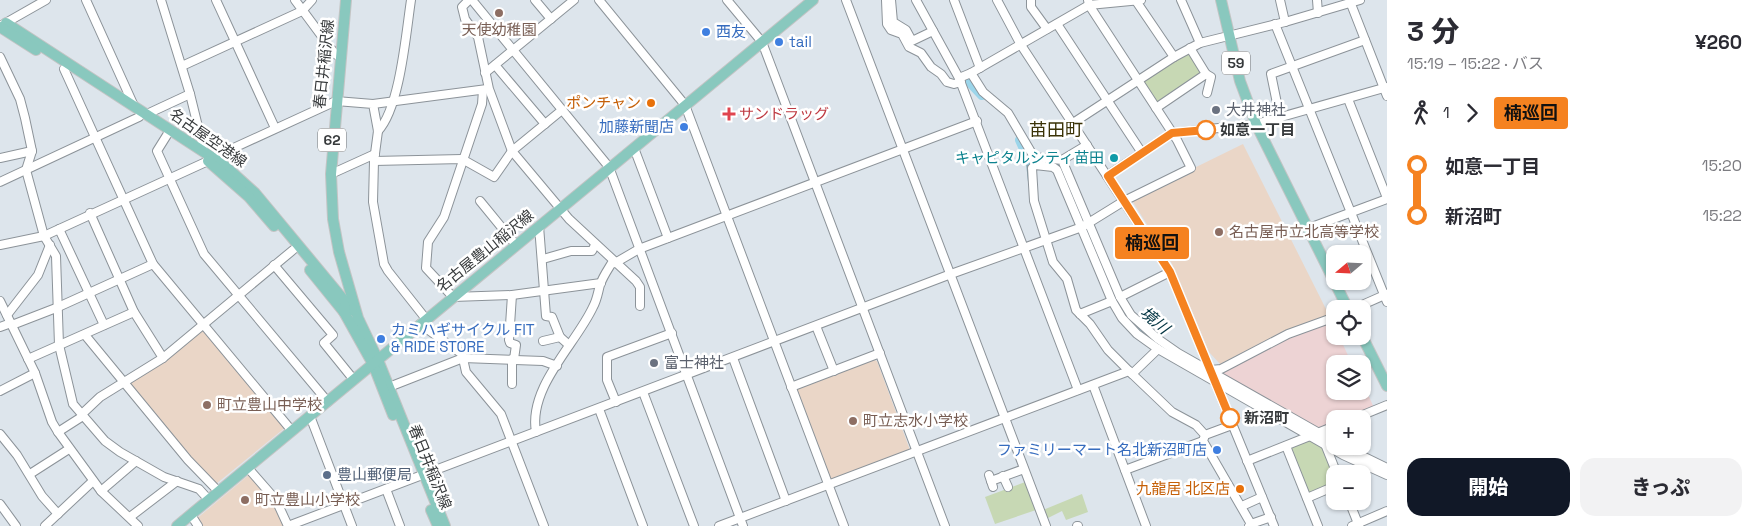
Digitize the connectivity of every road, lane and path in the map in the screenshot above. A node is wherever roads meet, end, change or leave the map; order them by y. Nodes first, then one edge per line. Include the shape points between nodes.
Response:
1 (46, 0) edge
2 (86, 0) edge
3 (161, 0) edge
4 (216, 0) edge
5 (295, 0) edge
6 (312, 0) edge
7 (346, 0) edge
8 (410, 0) edge
9 (471, 0) edge
10 (535, 0) edge
11 (574, 0) edge
12 (599, 0) edge
13 (727, 0) edge
14 (813, 0) edge
15 (846, 0) edge
16 (886, 0) edge
17 (891, 0) edge
18 (916, 0) edge
19 (954, 0) edge
20 (997, 0) edge
21 (1031, 0) edge
22 (1181, 0) edge
23 (1221, 0) edge
24 (1280, 0) edge
25 (1317, 0) edge
26 (1360, 0) edge
27 (1138, 1) edge
28 (1088, 2) edge
29 (1350, 4) junction
30 (302, 11) junction
31 (1318, 13) junction
32 (551, 19) junction
33 (1285, 22) junction
34 (1057, 24) junction
35 (1275, 24) junction
36 (2, 26) edge
37 (1047, 29) junction
38 (933, 31) junction
39 (1229, 37) junction
40 (1365, 40) junction
41 (235, 42) junction
42 (762, 42) junction
43 (1200, 43) junction
44 (1021, 45) junction
45 (1190, 48) junction
46 (513, 51) junction
47 (340, 56) junction
48 (0, 57) edge
49 (1174, 57) junction
50 (496, 65) junction
51 (182, 66) junction
52 (1292, 66) junction
53 (64, 68) junction
54 (980, 68) junction
55 (485, 73) junction
56 (971, 73) junction
57 (1206, 74) junction
58 (960, 80) junction
59 (1138, 81) junction
60 (486, 89) junction
61 (1386, 90) edge
62 (1207, 93) dead end
63 (190, 94) junction
64 (1348, 99) junction
65 (1108, 100) junction
66 (336, 101) junction
67 (393, 101) junction
68 (373, 104) junction
69 (685, 105) junction
70 (134, 106) junction
71 (1156, 108) junction
72 (562, 110) junction
73 (1310, 110) junction
74 (143, 115) junction
75 (1280, 118) junction
76 (977, 121) junction
77 (1073, 123) junction
78 (545, 124) junction
79 (1256, 124) junction
80 (275, 128) junction
81 (378, 131) junction
82 (1172, 133) junction
83 (167, 135) junction
84 (95, 138) junction
85 (1087, 145) junction
86 (634, 148) junction
87 (903, 148) junction
88 (32, 151) junction
89 (204, 151) junction
90 (512, 151) junction
91 (1142, 153) junction
92 (375, 157) junction
93 (0, 158) edge
94 (211, 159) junction
95 (462, 159) junction
96 (1062, 160) junction
97 (609, 168) junction
98 (26, 170) junction
99 (331, 174) junction
100 (1108, 176) junction
101 (169, 177) junction
102 (0, 182) edge
103 (816, 182) junction
104 (124, 199) junction
105 (1387, 199) edge
106 (480, 201) dead end
107 (1124, 201) junction
108 (560, 209) junction
109 (1352, 212) junction
110 (90, 213) junction
111 (727, 216) junction
112 (1085, 225) junction
113 (539, 226) junction
114 (1309, 228) junction
115 (59, 229) junction
116 (44, 236) junction
117 (668, 238) junction
118 (1047, 239) junction
119 (0, 245) edge
120 (50, 245) junction
121 (516, 245) junction
122 (595, 245) junction
123 (1024, 248) junction
124 (639, 249) junction
125 (293, 250) junction
126 (543, 259) junction
127 (614, 262) junction
128 (153, 264) junction
129 (274, 265) junction
130 (1170, 272) junction
131 (951, 274) junction
132 (649, 276) junction
133 (120, 278) junction
134 (345, 280) junction
135 (636, 281) junction
136 (601, 283) junction
137 (546, 291) junction
138 (89, 293) junction
139 (238, 295) junction
140 (512, 295) junction
141 (452, 297) junction
142 (1386, 297) edge
143 (1116, 299) junction
144 (1344, 300) edge
145 (0, 302) edge
146 (1371, 302) edge
147 (640, 306) dead end
148 (345, 307) junction
149 (56, 308) junction
150 (862, 308) junction
151 (134, 312) junction
152 (7, 314) junction
153 (1080, 314) junction
154 (358, 318) junction
155 (1326, 320) edge
156 (423, 321) junction
157 (11, 324) junction
158 (204, 324) junction
159 (104, 325) junction
160 (816, 326) junction
161 (0, 327) edge
162 (672, 333) junction
163 (85, 335) junction
164 (560, 337) junction
165 (543, 341) dead end
166 (774, 342) junction
167 (59, 345) junction
168 (569, 345) junction
169 (1366, 345) edge
170 (1158, 349) junction
171 (880, 353) junction
172 (163, 358) junction
173 (463, 358) junction
174 (733, 358) junction
175 (28, 359) junction
176 (513, 359) junction
177 (375, 362) junction
178 (557, 366) junction
179 (834, 371) junction
180 (35, 373) junction
181 (1131, 373) junction
182 (687, 376) junction
183 (1212, 376) junction
184 (354, 380) junction
185 (124, 383) junction
186 (512, 384) dead end
187 (1093, 385) junction
188 (1387, 386) edge
189 (389, 387) junction
190 (791, 387) junction
191 (1078, 390) junction
192 (0, 391) edge
193 (643, 392) junction
194 (328, 402) junction
195 (616, 402) junction
196 (1387, 405) edge
197 (599, 409) junction
198 (1371, 412) edge
199 (83, 415) junction
200 (310, 416) junction
201 (1005, 418) junction
202 (1232, 425) junction
203 (1326, 429) edge
204 (292, 430) junction
205 (58, 432) junction
206 (536, 432) junction
207 (1319, 432) junction
208 (0, 434) edge
209 (1309, 436) junction
210 (1326, 436) edge
211 (1204, 438) junction
212 (512, 442) junction
213 (1326, 444) edge
214 (1286, 446) junction
215 (69, 449) junction
216 (917, 451) junction
217 (1345, 455) edge
218 (1360, 455) edge
219 (136, 461) junction
220 (1247, 461) junction
221 (248, 468) junction
222 (1387, 468) edge
223 (1024, 469) junction
224 (1125, 470) junction
225 (30, 474) junction
226 (1004, 474) junction
227 (1387, 475) edge
228 (421, 476) junction
229 (93, 481) junction
230 (177, 481) junction
231 (991, 481) dead end
232 (828, 485) junction
233 (1008, 487) dead end
234 (386, 489) junction
235 (1326, 490) edge
236 (101, 491) junction
237 (218, 492) junction
238 (1262, 497) junction
239 (1307, 498) junction
240 (209, 500) junction
241 (786, 500) junction
242 (344, 505) junction
243 (0, 506) edge
244 (1242, 506) junction
245 (1352, 510) edge
246 (1387, 511) edge
247 (58, 514) junction
248 (191, 515) junction
249 (130, 517) junction
250 (1271, 517) junction
251 (742, 522) edge
252 (1250, 525) edge
253 (1356, 525) edge
254 (16, 526) edge
255 (45, 526) edge
256 (138, 526) edge
257 (178, 526) edge
258 (198, 526) edge
259 (288, 526) edge
260 (352, 526) edge
261 (400, 526) edge
262 (438, 526) edge
263 (445, 526) edge
264 (544, 526) edge
265 (643, 526) edge
266 (694, 526) edge
267 (719, 526) edge
268 (844, 526) edge
269 (945, 526) edge
270 (1046, 526) edge
271 (1146, 526) edge
272 (1274, 526) edge
273 (1318, 526) edge

1 - 36 street
2 - 70 street
3 - 51 street
4 - 41 street
5 - 30 street
6 - 30 street
7 - 47 main road, 春日井稲沢線 / 62
8 - 67 street
9 - 46 street
9 - 55 street via 462,7 465,19 478,37
10 - 32 street
11 - 32 street
12 - 69 street
13 - 42 street
14 - 42 main road, 名古屋豊山稲沢線
15 - 87 street
16 - 58 street via 887,24 891,30 902,34 909,47 921,54 947,82 954,84
17 - 38 street via 893,22 906,30 912,41
18 - 38 street
19 - 54 street
20 - 44 street
21 - 37 street via 1032,7
22 - 43 street
23 - 39 main road, 59
24 - 33 street
25 - 31 street
26 - 29 street
27 - 28 street
27 - 49 street
28 - 34 street
28 - 59 street
29 - 31 street
29 - 40 street
30 - 41 street
30 - 47 street via 335,54
31 - 33 street
32 - 46 street
33 - 35 street
34 - 37 street
34 - 65 street
35 - 39 street
35 - 52 street
36 - 53 main road, 名古屋空港線
36 - 70 main road, 名古屋空港線
37 - 44 street
38 - 58 street
39 - 43 street
39 - 79 main road, 59 via 1240,81
40 - 52 street
40 - 61 street
41 - 51 street
41 - 80 street
42 - 69 main road, 名古屋豊山稲沢線
42 - 103 street
43 - 45 street
44 - 54 street
44 - 77 street
45 - 49 street
45 - 57 street
46 - 50 street
46 - 72 street
47 - 66 main road, 春日井稲沢線 / 62
48 - 88 street via 20,99
49 - 59 street
50 - 55 street
50 - 78 street
51 - 63 street
52 - 73 street
52 - 75 street via 1271,74
53 - 74 main road, 名古屋空港線
53 - 84 street
54 - 56 street
55 - 60 street
56 - 58 street
56 - 96 street via 983,92 1008,113 1034,157
57 - 62 street via 1211,77
57 - 71 street
58 - 76 street
59 - 65 street
59 - 71 street
60 - 67 street
60 - 90 street
60 - 95 street
61 - 64 street
63 - 74 street
63 - 89 street
64 - 73 street
64 - 105 street
65 - 77 street
65 - 91 street
66 - 68 street
66 - 80 street
66 - 99 main road, 春日井稲沢線 / 62
67 - 68 street
67 - 81 street via 387,122
68 - 81 street
69 - 86 main road, 名古屋豊山稲沢線
69 - 111 street
70 - 74 main road, 名古屋空港線
71 - 82 street
72 - 78 street
72 - 97 street
73 - 75 street
73 - 109 street
74 - 83 main road, 名古屋空港線
74 - 84 street
74 - 89 main road, 名古屋空港線
75 - 79 street
76 - 87 street
76 - 123 street
77 - 85 street
78 - 90 street
79 - 82 street
79 - 114 main road, 59
80 - 94 street
81 - 92 street
82 - 91 street
82 - 107 street via 1190,168
83 - 94 main road, 名古屋空港線
83 - 101 street via 158,150
84 - 98 street
84 - 104 street
85 - 96 street
85 - 100 street
86 - 97 main road, 名古屋豊山稲沢線
86 - 117 street
87 - 103 street
87 - 131 street
88 - 93 street
88 - 98 street
89 - 94 main road, 名古屋空港線
90 - 95 street via 494,177
90 - 108 street
91 - 100 street
92 - 95 street
92 - 99 street
92 - 156 street via 373,202 384,264
94 - 101 street
94 - 125 main road, 名古屋空港線 via 249,197
94 - 148 main road, 名古屋空港線 via 255,194
95 - 141 street via 444,217 428,242 426,252 426,268
96 - 112 street
97 - 108 main road, 名古屋豊山稲沢線
97 - 124 street
98 - 102 street
98 - 116 street
99 - 134 main road, 春日井稲沢線 / 62 via 333,219
100 - 107 street
101 - 104 street
101 - 139 street via 204,254
103 - 111 street
103 - 150 street
104 - 110 street
104 - 128 street
105 - 109 street
106 - 121 street
107 - 112 street
107 - 130 street
108 - 113 main road, 名古屋豊山稲沢線
108 - 122 street
109 - 114 street
109 - 142 street
110 - 115 street
110 - 133 street
111 - 117 street
111 - 166 street
112 - 118 street
112 - 118 street via 1057,170 1035,165 1032,168 1034,201
112 - 143 street
113 - 121 main road, 名古屋豊山稲沢線
113 - 126 street
114 - 144 main road, 59
115 - 116 street
115 - 138 street
116 - 119 street
116 - 120 street
117 - 124 street
118 - 123 street
118 - 153 street via 1053,262 1067,279
120 - 149 street via 56,256
120 - 152 street via 38,275
121 - 141 main road, 名古屋豊山稲沢線
122 - 126 street via 592,250 571,251
122 - 127 street
123 - 131 street
123 - 191 street
124 - 127 street
124 - 132 street
125 - 129 street
125 - 148 main road, 名古屋空港線
126 - 137 street
127 - 135 street
127 - 136 street
128 - 133 street
128 - 158 street
129 - 139 street
129 - 184 street via 333,335 324,343
130 - 143 street
130 - 183 street
131 - 150 street
131 - 201 street
132 - 135 street
132 - 162 street
133 - 138 street
133 - 151 street
134 - 148 main road, 春日井稲沢線 / 62
134 - 154 main road, 春日井稲沢線 / 62
135 - 147 street via 640,287
136 - 137 street
136 - 168 street via 593,307
137 - 140 street
137 - 164 street via 546,316 552,317
138 - 149 street
138 - 159 street
139 - 158 street
139 - 194 street
140 - 141 street
140 - 176 street via 509,340 516,345
141 - 156 main road, 名古屋豊山稲沢線
142 - 146 street
143 - 153 street
143 - 170 street via 1122,318
143 - 183 street via 1158,339
145 - 152 street
148 - 154 main road, 名古屋空港線
148 - 177 main road, 春日井稲沢線 / 62
149 - 157 street
149 - 167 street
150 - 160 street
150 - 171 street
151 - 159 street
151 - 172 street
152 - 157 street
153 - 181 street
154 - 177 main road, 春日井稲沢線 / 62
155 - 183 street via 1288,334
156 - 173 street
156 - 177 main road, 名古屋豊山稲沢線
157 - 161 street
157 - 175 street
158 - 172 street
158 - 204 street
159 - 163 street
160 - 166 street
160 - 179 street
162 - 182 street
162 - 195 street via 607,357 608,380
163 - 167 street
163 - 185 street
164 - 165 street
164 - 168 street
166 - 174 street
166 - 190 street
167 - 175 street
167 - 199 street via 73,404
168 - 178 street
169 - 188 main road
170 - 181 street
170 - 183 street
171 - 179 street
171 - 216 street
172 - 185 street
173 - 176 street
173 - 189 street
173 - 212 street via 466,372 502,414
174 - 182 street
174 - 241 street
175 - 180 street
176 - 178 street via 543,361
176 - 186 street
177 - 184 main road, 名古屋豊山稲沢線
177 - 189 main road, 春日井稲沢線 / 62
177 - 228 main road, 春日井稲沢線 / 62
178 - 206 street via 539,401
179 - 190 street
180 - 192 street
180 - 205 street
181 - 187 street
181 - 211 street via 1172,412 1196,425
182 - 193 street
182 - 251 street
183 - 202 street
183 - 207 street
183 - 209 street
184 - 194 main road, 名古屋豊山稲沢線
185 - 199 street via 100,397
185 - 237 street
187 - 191 street
187 - 224 street
189 - 228 main road, 春日井稲沢線 / 62
190 - 232 street
191 - 201 street
193 - 195 street
193 - 266 street
194 - 200 main road, 名古屋豊山稲沢線
195 - 197 street
196 - 198 street
197 - 206 street
197 - 265 street
199 - 205 street
199 - 219 street via 106,441
200 - 204 main road, 名古屋豊山稲沢線
200 - 242 street
201 - 216 street
201 - 223 street
202 - 211 street
202 - 220 street
203 - 207 street
204 - 221 main road, 名古屋豊山稲沢線
205 - 215 street
206 - 212 street
207 - 209 street
207 - 210 street
208 - 225 street
209 - 213 street
209 - 214 street
211 - 224 street
211 - 244 street
212 - 228 street
212 - 264 street
214 - 220 street
214 - 239 street
215 - 225 street
215 - 229 street
216 - 232 street
216 - 269 street
217 - 227 street
218 - 222 street
219 - 230 street
219 - 236 street
220 - 238 street
221 - 237 main road, 名古屋豊山稲沢線
221 - 259 street via 276,500
223 - 226 street
223 - 270 street
224 - 271 street
225 - 247 street via 42,496
226 - 231 street
226 - 233 street
228 - 234 street
228 - 262 main road, 春日井稲沢線 / 62
228 - 263 main road, 春日井稲沢線 / 62
229 - 236 street
229 - 247 street
230 - 240 street via 199,489
230 - 249 street
232 - 241 street
232 - 268 street
234 - 242 street
234 - 261 street
235 - 239 street
236 - 249 street
237 - 240 main road, 名古屋豊山稲沢線
238 - 244 street
238 - 250 street
239 - 273 street
240 - 248 main road, 名古屋豊山稲沢線
241 - 251 street
242 - 259 street
242 - 260 street
243 - 254 street
244 - 252 street
245 - 253 street
246 - 253 street
247 - 255 street
248 - 257 main road, 名古屋豊山稲沢線
248 - 258 street
249 - 256 street
250 - 252 street
250 - 272 street
251 - 267 street

